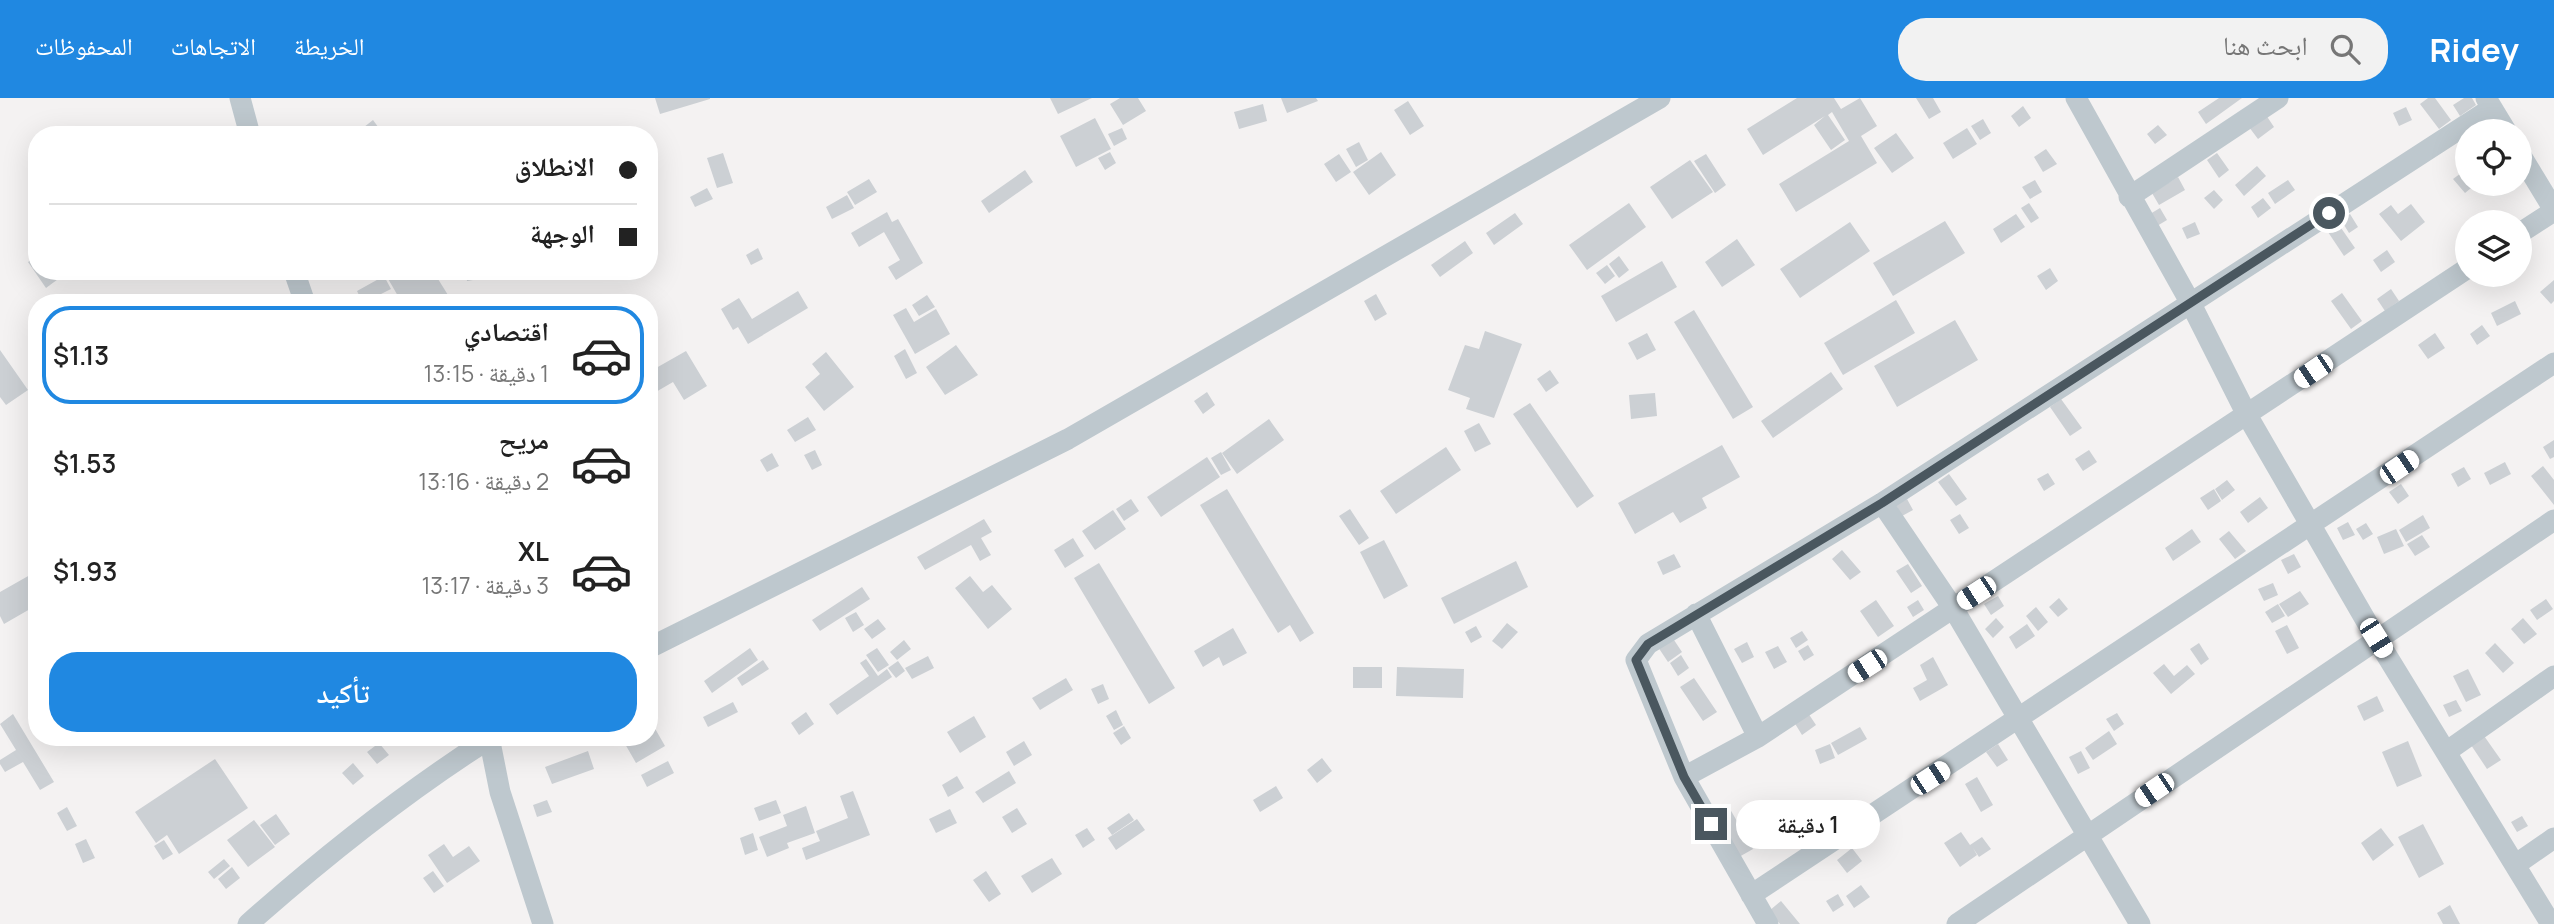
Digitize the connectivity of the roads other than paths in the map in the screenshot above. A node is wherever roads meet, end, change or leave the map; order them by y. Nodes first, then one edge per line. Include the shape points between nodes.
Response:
1 (240, 98) edge
2 (1660, 98) edge
3 (2076, 98) edge
4 (2278, 98) edge
5 (2489, 103) edge
6 (2499, 119) edge
7 (248, 126) edge
8 (2532, 174) edge
9 (2129, 197) junction
10 (2554, 210) edge
11 (2532, 225) edge
12 (2455, 277) edge
13 (2190, 302) junction
14 (2554, 363) edge
15 (2247, 415) junction
16 (1882, 503) junction
17 (2554, 520) edge
18 (2311, 526) junction
19 (1953, 608) junction
20 (1696, 614) junction
21 (2376, 638) junction
22 (658, 644) edge
23 (2554, 676) edge
24 (2019, 720) junction
25 (1758, 737) junction
26 (476, 746) edge
27 (492, 746) edge
28 (2446, 751) junction
29 (1684, 777) junction
30 (2088, 835) junction
31 (2554, 838) edge
32 (2515, 865) junction
33 (1751, 895) junction
34 (248, 924) edge
35 (543, 924) edge
36 (1769, 924) edge
37 (1957, 924) edge
38 (2140, 924) edge
39 (2551, 924) edge

1 - 7 street
2 - 22 street via 1068,439
3 - 9 street
4 - 9 street
5 - 6 street
5 - 13 street
8 - 10 street
9 - 13 street
10 - 11 street
12 - 15 street
13 - 15 street
13 - 16 street
14 - 18 street
15 - 18 street
15 - 19 street
16 - 19 street
16 - 20 street
17 - 21 street
18 - 21 street
18 - 24 street
19 - 24 street
19 - 25 street
20 - 25 street
20 - 29 street via 1648,644 1636,660
21 - 28 street
21 - 30 street
23 - 28 street
24 - 30 street
24 - 33 street
25 - 29 street
26 - 34 street via 326,855
27 - 35 street via 500,792
28 - 32 street
29 - 33 street
30 - 37 street
30 - 38 street
31 - 32 street
32 - 39 street
33 - 36 street

